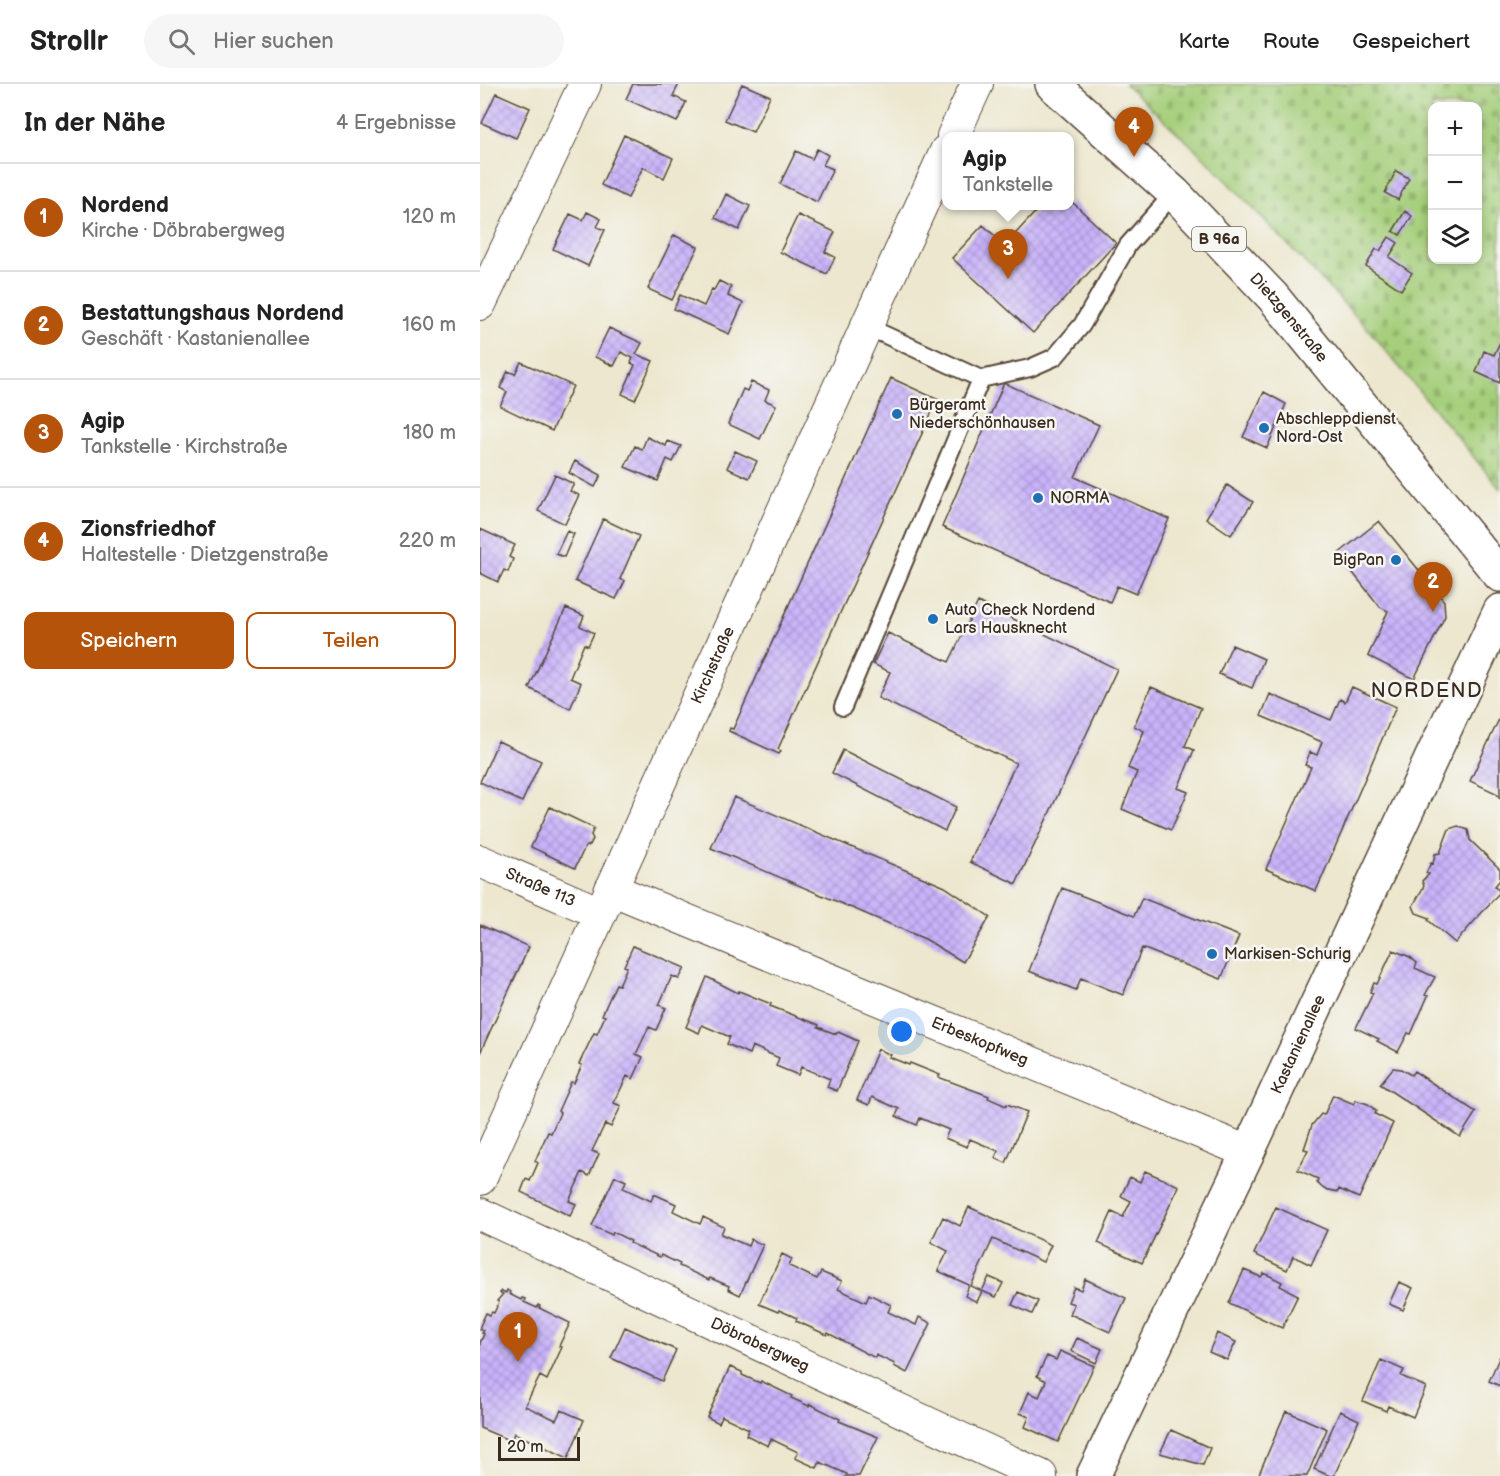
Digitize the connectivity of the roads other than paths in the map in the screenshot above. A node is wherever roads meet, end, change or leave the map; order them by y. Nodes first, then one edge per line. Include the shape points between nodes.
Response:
1 (585, 84) edge
2 (977, 84) edge
3 (1052, 84) edge
4 (955, 132) edge
5 (942, 161) edge
6 (1174, 194) junction
7 (480, 304) edge
8 (868, 327) junction
9 (981, 379) junction
10 (1500, 575) edge
11 (1500, 611) edge
12 (843, 707) dead end
13 (480, 861) edge
14 (606, 901) junction
15 (1248, 1152) junction
16 (480, 1179) edge
17 (480, 1214) edge
18 (1041, 1476) edge
19 (1093, 1476) edge

1 - 7 street
2 - 4 street
3 - 6 street, Dietzgenstraße / B 96a
5 - 8 street, Kirchstraße
6 - 9 lane via 1128,245 1082,325 1054,357 1030,368
6 - 10 street, Dietzgenstraße / B 96a via 1273,297
8 - 9 lane
8 - 14 street, Kirchstraße
9 - 12 lane
11 - 15 street, Kastanienallee
13 - 14 street, Straße 113
14 - 15 street, Erbeskopfweg
14 - 16 street, Kirchstraße
15 - 19 street, Kastanienallee
17 - 18 street, Döbrabergweg

